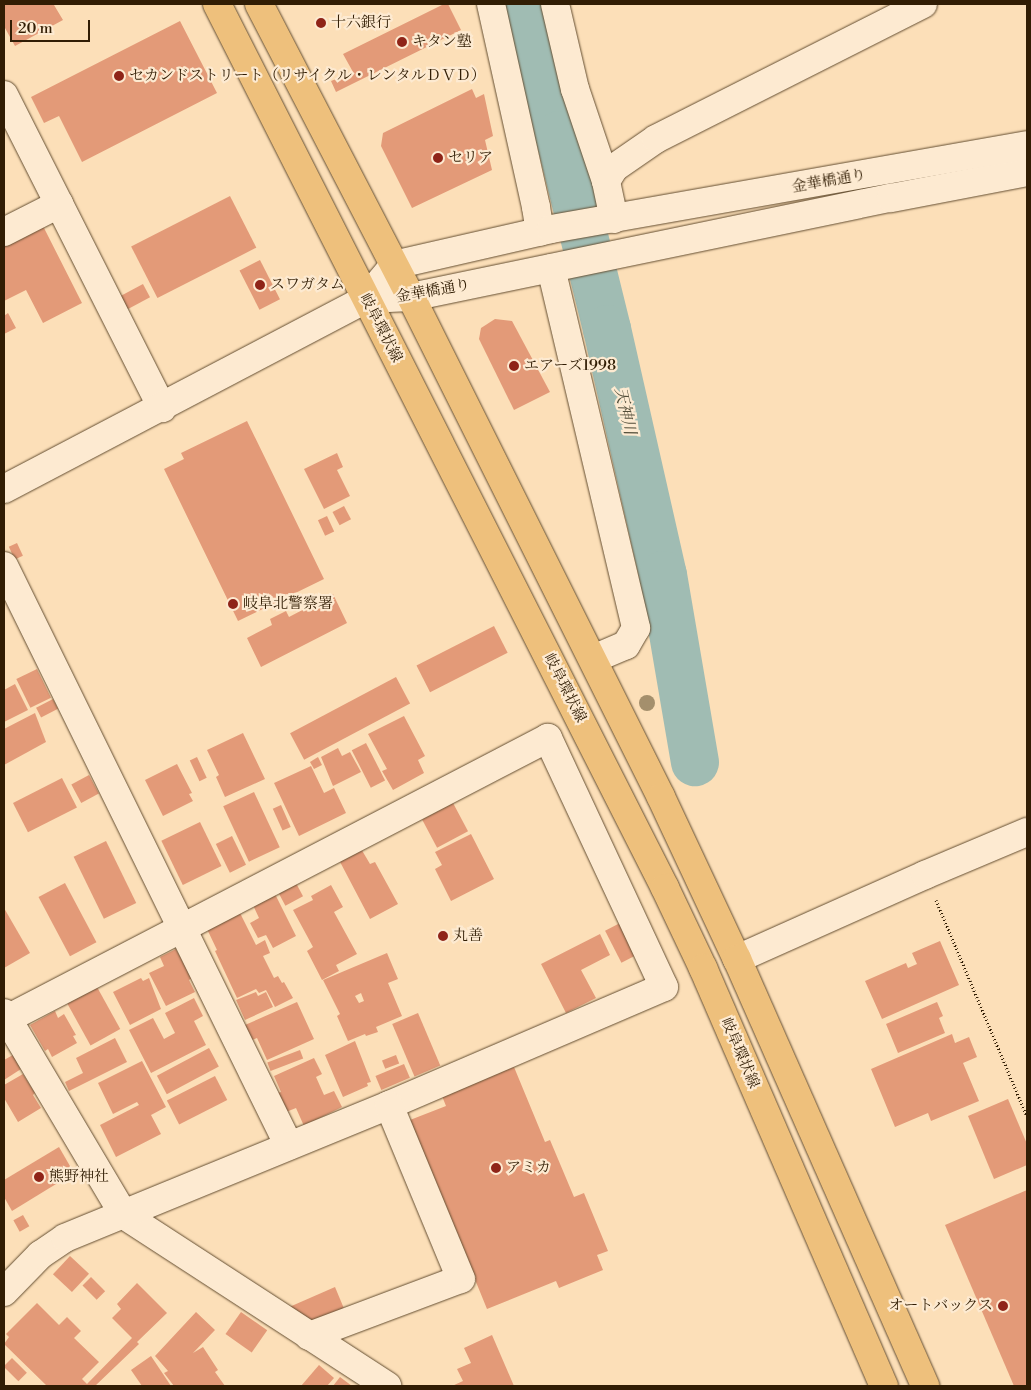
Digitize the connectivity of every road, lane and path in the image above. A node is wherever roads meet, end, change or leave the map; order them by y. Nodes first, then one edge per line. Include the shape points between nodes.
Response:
1 (217, 4) edge
2 (259, 4) edge
3 (492, 4) edge
4 (555, 4) edge
5 (923, 4) edge
6 (4, 95) edge
7 (1027, 145) edge
8 (1027, 172) edge
9 (606, 180) junction
10 (59, 204) junction
11 (608, 220) junction
12 (545, 230) junction
13 (4, 232) edge
14 (394, 265) junction
15 (554, 268) junction
16 (411, 297) junction
17 (366, 300) junction
18 (162, 408) junction
19 (4, 490) edge
20 (4, 566) edge
21 (592, 659) junction
22 (1027, 832) edge
23 (925, 875) junction
24 (183, 927) junction
25 (737, 959) junction
26 (5, 1016) edge
27 (389, 1105) junction
28 (1027, 1116) edge
29 (289, 1146) junction
30 (124, 1216) junction
31 (4, 1292) edge
32 (309, 1336) junction
33 (387, 1386) edge
34 (884, 1386) edge
35 (925, 1386) edge

1 - 17 main road, 岐阜環状線
2 - 14 main road
3 - 12 street via 536,207
4 - 9 street via 575,90
5 - 9 street via 656,139 614,168
6 - 10 street
7 - 11 street, 金華橋通り
8 - 15 street, 金華橋通り
9 - 11 street
10 - 13 street
10 - 18 street
11 - 12 street, 金華橋通り
12 - 14 street, 金華橋通り
14 - 16 main road
14 - 17 street, 金華橋通り
15 - 16 street, 金華橋通り
15 - 21 street via 636,628 626,645
16 - 17 street, 金華橋通り
16 - 21 main road
17 - 18 street
17 - 34 main road, 岐阜環状線 via 665,888 703,968
18 - 19 street
20 - 24 street
21 - 25 main road
22 - 23 street
23 - 25 street
23 - 28 path
24 - 26 street
24 - 27 street via 548,738 664,988
24 - 29 street
25 - 35 main road
26 - 30 street
27 - 29 street
27 - 32 street via 461,1279
29 - 30 street
30 - 31 street via 65,1238 40,1254
30 - 32 street
32 - 33 street

